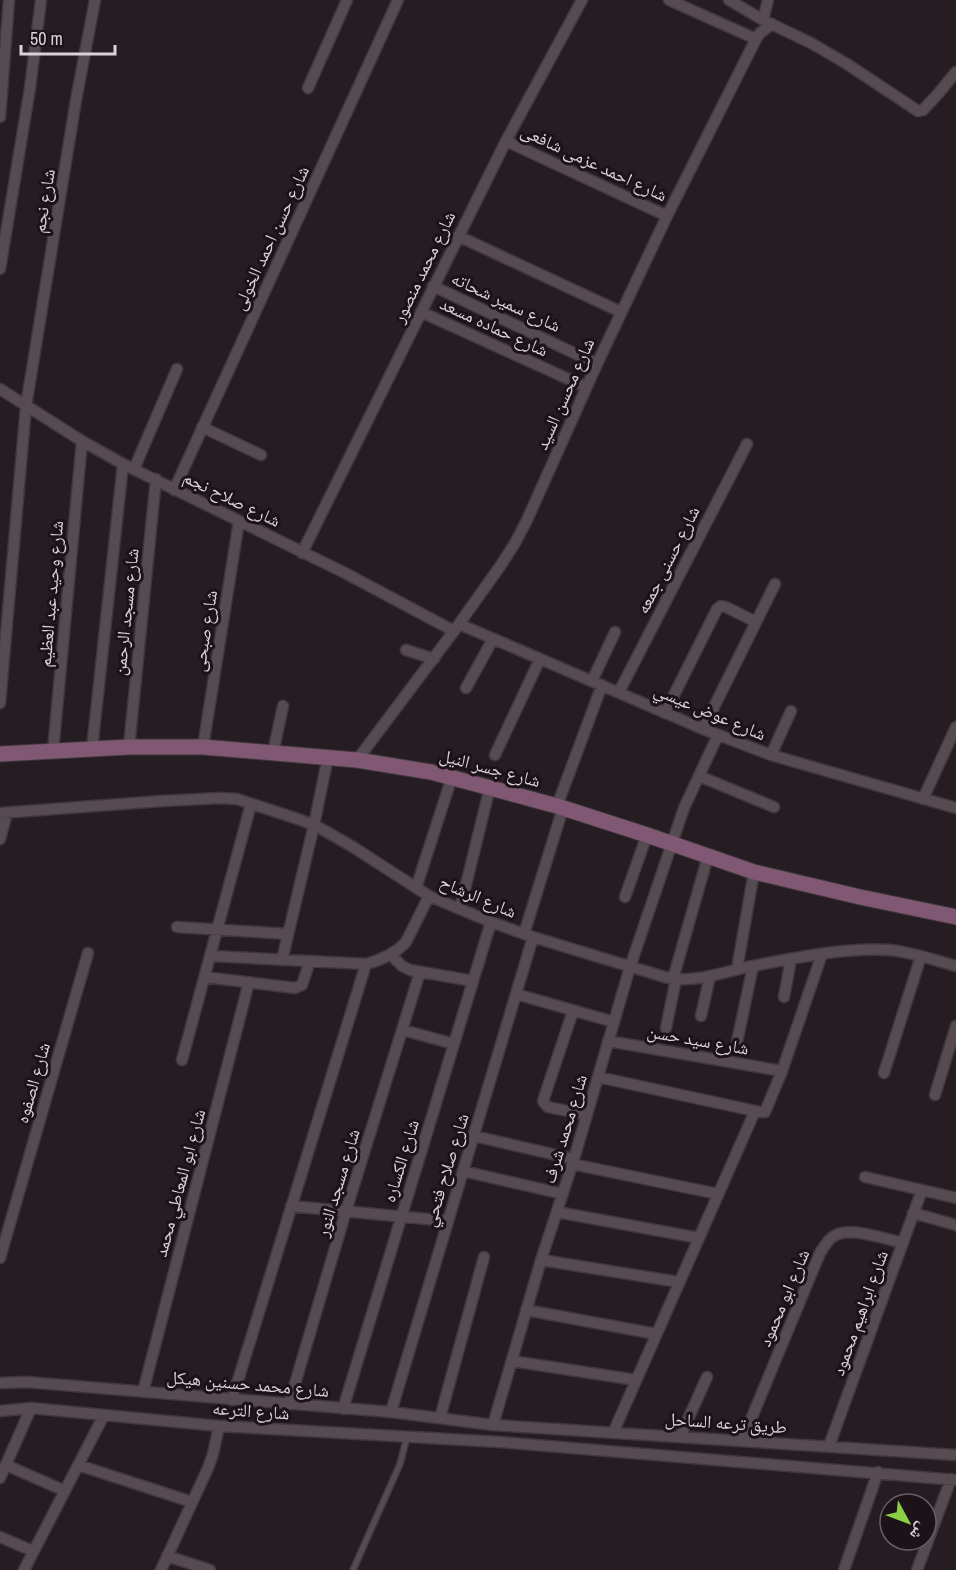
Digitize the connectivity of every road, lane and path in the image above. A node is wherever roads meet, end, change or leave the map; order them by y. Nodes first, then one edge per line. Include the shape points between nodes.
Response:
1 (9, 0) edge
2 (41, 0) edge
3 (94, 0) edge
4 (347, 0) edge
5 (398, 0) edge
6 (582, 0) edge
7 (669, 0) edge
8 (729, 0) edge
9 (768, 0) edge
10 (768, 22) junction
11 (756, 39) junction
12 (956, 72) edge
13 (308, 88) dead end
14 (0, 117) edge
15 (506, 141) junction
16 (667, 216) junction
17 (458, 236) junction
18 (0, 269) edge
19 (433, 286) junction
20 (421, 312) junction
21 (621, 312) junction
22 (597, 364) junction
23 (177, 369) dead end
24 (586, 387) junction
25 (0, 389) edge
26 (26, 406) junction
27 (202, 427) junction
28 (82, 441) junction
29 (747, 444) dead end
30 (261, 455) dead end
31 (123, 464) junction
32 (134, 469) junction
33 (156, 479) junction
34 (174, 490) junction
35 (239, 521) junction
36 (302, 553) junction
37 (775, 584) dead end
38 (756, 622) junction
39 (457, 628) junction
40 (615, 632) dead end
41 (494, 639) junction
42 (406, 650) dead end
43 (434, 659) junction
44 (540, 659) junction
45 (597, 683) junction
46 (466, 688) dead end
47 (619, 692) junction
48 (0, 703) edge
49 (283, 706) dead end
50 (791, 711) dead end
51 (665, 712) junction
52 (956, 727) edge
53 (703, 729) junction
54 (718, 735) junction
55 (129, 747) junction
56 (203, 747) junction
57 (92, 749) junction
58 (53, 750) junction
59 (273, 753) junction
60 (0, 754) edge
61 (495, 755) dead end
62 (771, 755) junction
63 (328, 757) junction
64 (357, 760) junction
65 (452, 777) junction
66 (699, 777) junction
67 (490, 788) junction
68 (923, 799) junction
69 (251, 804) junction
70 (560, 807) junction
71 (774, 807) dead end
72 (956, 808) edge
73 (4, 813) edge
74 (314, 825) junction
75 (647, 835) junction
76 (0, 839) edge
77 (672, 843) junction
78 (708, 856) junction
79 (754, 872) junction
80 (416, 888) junction
81 (429, 896) junction
82 (625, 897) dead end
83 (460, 909) junction
84 (956, 917) edge
85 (491, 922) junction
86 (177, 927) dead end
87 (218, 929) junction
88 (288, 934) junction
89 (529, 936) junction
90 (88, 953) dead end
91 (822, 954) junction
92 (391, 955) junction
93 (210, 956) junction
94 (921, 956) junction
95 (791, 959) junction
96 (282, 960) junction
97 (310, 961) junction
98 (366, 964) junction
99 (753, 966) junction
100 (956, 966) edge
101 (630, 967) junction
102 (737, 969) junction
103 (420, 972) junction
104 (710, 976) junction
105 (205, 977) junction
106 (675, 979) junction
107 (473, 981) junction
108 (249, 982) junction
109 (516, 994) junction
110 (784, 997) dead end
111 (573, 1011) junction
112 (701, 1016) dead end
113 (614, 1022) junction
114 (956, 1026) edge
115 (666, 1028) dead end
116 (403, 1030) junction
117 (608, 1041) junction
118 (737, 1042) dead end
119 (454, 1044) junction
120 (182, 1060) dead end
121 (782, 1071) junction
122 (884, 1073) dead end
123 (598, 1077) junction
124 (935, 1095) dead end
125 (755, 1111) junction
126 (587, 1115) junction
127 (474, 1136) junction
128 (573, 1162) junction
129 (463, 1171) junction
130 (865, 1177) dead end
131 (922, 1190) junction
132 (563, 1194) junction
133 (718, 1194) junction
134 (956, 1198) edge
135 (291, 1206) junction
136 (346, 1212) junction
137 (557, 1212) junction
138 (913, 1213) junction
139 (402, 1216) junction
140 (448, 1221) junction
141 (956, 1225) edge
142 (699, 1238) junction
143 (903, 1243) junction
144 (484, 1257) dead end
145 (0, 1258) edge
146 (541, 1260) junction
147 (680, 1282) junction
148 (526, 1310) junction
149 (656, 1334) junction
150 (512, 1361) junction
151 (707, 1377) dead end
152 (636, 1380) junction
153 (0, 1383) edge
154 (143, 1392) junction
155 (232, 1400) junction
156 (290, 1404) junction
157 (31, 1408) junction
158 (343, 1408) junction
159 (0, 1411) edge
160 (391, 1412) junction
161 (104, 1415) junction
162 (440, 1418) junction
163 (493, 1425) junction
164 (219, 1426) junction
165 (613, 1432) junction
166 (407, 1437) junction
167 (681, 1437) junction
168 (742, 1441) junction
169 (500, 1442) joint
170 (829, 1446) junction
171 (956, 1455) edge
172 (6, 1465) junction
173 (78, 1465) junction
174 (878, 1472) junction
175 (0, 1478) edge
176 (953, 1479) edge
177 (64, 1491) junction
178 (192, 1502) junction
179 (0, 1537) edge
180 (33, 1551) junction
181 (167, 1556) junction
182 (24, 1570) edge
183 (161, 1570) edge
184 (210, 1570) edge
185 (353, 1570) edge
186 (844, 1570) edge
187 (917, 1570) edge

1 - 14 street
2 - 18 street
3 - 26 street, شارع نجم
4 - 13 street
5 - 27 street, شارع حسن احمد الخولى
6 - 15 street, شارع محمد منصور
7 - 11 street
8 - 10 street
9 - 10 street
10 - 11 street, شارع محسن السيد
10 - 12 street via 847,64 918,111
11 - 16 street, شارع محسن السيد
15 - 16 street, شارع احمد عزمى شافعى
15 - 17 street, شارع محمد منصور
16 - 21 street, شارع محسن السيد
17 - 19 street, شارع محمد منصور
17 - 21 street
19 - 20 street, شارع محمد منصور
19 - 22 street, شارع سمير شحاته
20 - 24 street, شارع حماده مسعد
20 - 36 street, شارع محمد منصور
21 - 22 street, شارع محسن السيد
22 - 24 street, شارع محسن السيد
23 - 32 street
24 - 39 street, شارع محسن السيد via 515,543
25 - 26 street, شارع صلاح نجم
26 - 28 street, شارع صلاح نجم
26 - 48 street, شارع نجم
27 - 30 street
27 - 34 street, شارع حسن احمد الخولى
28 - 31 street, شارع صلاح نجم
28 - 58 street, شارع وحيد عبد العظيم
29 - 47 street, شارع حسنى جمعه
31 - 32 street, شارع صلاح نجم
31 - 57 street
32 - 33 street, شارع صلاح نجم
33 - 34 street, شارع صلاح نجم
33 - 55 street, شارع مسجد الرحمن
34 - 35 street, شارع صلاح نجم
35 - 36 street, شارع صلاح نجم
35 - 56 street, شارع صبحى
36 - 39 street, شارع صلاح نجم
37 - 38 street
38 - 51 street via 726,607 717,609
38 - 53 street
39 - 41 street, شارع عوض عيسي
39 - 43 street, شارع محسن السيد
40 - 45 street, شارع صلاح فتحي
41 - 44 street, شارع عوض عيسي
41 - 46 street
42 - 43 street
43 - 64 street, شارع محسن السيد
44 - 45 street, شارع عوض عيسي
44 - 61 street
45 - 47 street, شارع عوض عيسي
45 - 70 street, شارع صلاح فتحي
47 - 51 street, شارع عوض عيسي
49 - 59 street
50 - 62 street
51 - 53 street, شارع عوض عيسي
52 - 68 street
53 - 54 street, شارع عوض عيسي
54 - 62 street, شارع عوض عيسي
54 - 66 street, شارع محمد شرف
55 - 56 street, شارع جسر النيل
55 - 57 street, شارع جسر النيل
56 - 59 street, شارع جسر النيل
57 - 58 street, شارع جسر النيل
58 - 60 street, شارع جسر النيل
59 - 63 street, شارع جسر النيل
62 - 68 street, شارع عوض عيسي
63 - 64 street, شارع جسر النيل
63 - 74 street
64 - 65 street, شارع جسر النيل
65 - 67 street, شارع جسر النيل
65 - 80 street
66 - 71 street
66 - 77 street, شارع محمد شرف
67 - 70 street, شارع جسر النيل
67 - 83 street
68 - 72 street, شارع عوض عيسي
69 - 73 street, شارع الرشاح via 220,798
69 - 74 street, شارع الرشاح
69 - 87 street
70 - 75 street, شارع جسر النيل
70 - 89 street, شارع صلاح فتحي
73 - 76 street
74 - 80 street, شارع الرشاح
74 - 88 street
75 - 77 street, شارع جسر النيل
75 - 82 street
77 - 78 street, شارع جسر النيل
77 - 101 street, شارع محمد شرف
78 - 79 street, شارع جسر النيل
78 - 106 street
79 - 84 street, شارع جسر النيل
79 - 102 street
80 - 81 street, شارع الرشاح
81 - 83 street, شارع الرشاح
81 - 92 street via 406,942
83 - 85 street, شارع الرشاح
85 - 89 street, شارع الرشاح
85 - 107 street, شارع الكساره
86 - 87 street
87 - 88 street
87 - 93 street
88 - 96 street
89 - 101 street, شارع الرشاح
89 - 109 street, شارع صلاح فتحي
90 - 145 street, شارع الصفوه
91 - 94 street, شارع الرشاح via 889,950
91 - 95 street, شارع الرشاح
91 - 121 street
92 - 98 street
92 - 103 street via 406,968
93 - 96 street
93 - 105 street
94 - 100 street, شارع الرشاح
94 - 122 street
95 - 99 street, شارع الرشاح
95 - 110 street
96 - 97 street
97 - 98 street
97 - 108 street via 298,988
98 - 135 street
99 - 102 street, شارع الرشاح
99 - 118 street
101 - 106 street, شارع الرشاح
101 - 113 street, شارع محمد شرف
102 - 104 street, شارع الرشاح
103 - 107 street
103 - 116 street, شارع مسجد النور
104 - 106 street, شارع الرشاح
104 - 112 street
105 - 108 street
105 - 120 street
106 - 115 street
107 - 119 street, شارع الكساره
108 - 154 street, شارع ابو المعاطي محمد
109 - 111 street
109 - 127 street, شارع صلاح فتحي
111 - 113 street
111 - 126 street via 542,1098 548,1107
113 - 117 street, شارع محمد شرف
114 - 124 street
116 - 119 street
116 - 136 street, شارع مسجد النور
117 - 121 street, شارع سيد حسن
117 - 123 street, شارع محمد شرف
119 - 139 street, شارع الكساره
121 - 125 street via 765,1112
123 - 125 street
123 - 126 street, شارع محمد شرف
125 - 133 street
126 - 128 street, شارع محمد شرف
127 - 128 street
127 - 129 street, شارع صلاح فتحي
128 - 132 street, شارع محمد شرف
128 - 133 street
129 - 132 street
129 - 140 street, شارع صلاح فتحي
130 - 131 street
131 - 134 street
131 - 138 street, شارع ابراهيم محمود
132 - 137 street, شارع محمد شرف
133 - 142 street
135 - 136 street
135 - 155 street
136 - 139 street
136 - 156 street, شارع مسجد النور
137 - 142 street
137 - 146 street, شارع محمد شرف
138 - 141 street
138 - 143 street, شارع ابراهيم محمود
139 - 140 street
139 - 158 street, شارع الكساره
140 - 160 street, شارع صلاح فتحي
142 - 147 street
143 - 168 street, شارع ابو محمود via 847,1232 833,1236 825,1245
143 - 170 street, شارع ابراهيم محمود
144 - 162 street
146 - 147 street
146 - 148 street, شارع محمد شرف
147 - 149 street
148 - 149 street
148 - 150 street, شارع محمد شرف
149 - 152 street
150 - 152 street
150 - 163 street, شارع محمد شرف
151 - 167 street
152 - 165 street
153 - 154 street, شارع محمد حسنين هيكل
154 - 155 street, شارع محمد حسنين هيكل
155 - 156 street, شارع محمد حسنين هيكل
156 - 158 street, شارع محمد حسنين هيكل
157 - 159 street, شارع الترعه
157 - 161 street, شارع الترعه
157 - 172 street
158 - 160 street, شارع محمد حسنين هيكل
160 - 162 street, شارع محمد حسنين هيكل
161 - 164 street, شارع الترعه
161 - 173 street
162 - 163 street, شارع محمد حسنين هيكل
163 - 165 street, طريق ترعه الساحل
164 - 166 street, شارع الترعه
164 - 178 street via 213,1454
165 - 167 street, طريق ترعه الساحل
166 - 169 street, شارع الترعه
166 - 185 lane via 400,1464
167 - 168 street, طريق ترعه الساحل
168 - 170 street, طريق ترعه الساحل
169 - 174 street, طريق ترعه الساحل
170 - 171 street, طريق ترعه الساحل
172 - 175 street
172 - 177 street
173 - 177 street
173 - 178 street
174 - 176 street, طريق ترعه الساحل
174 - 186 street
176 - 187 street
177 - 180 street
178 - 181 street
179 - 180 street
180 - 182 street
181 - 183 street
181 - 184 street

